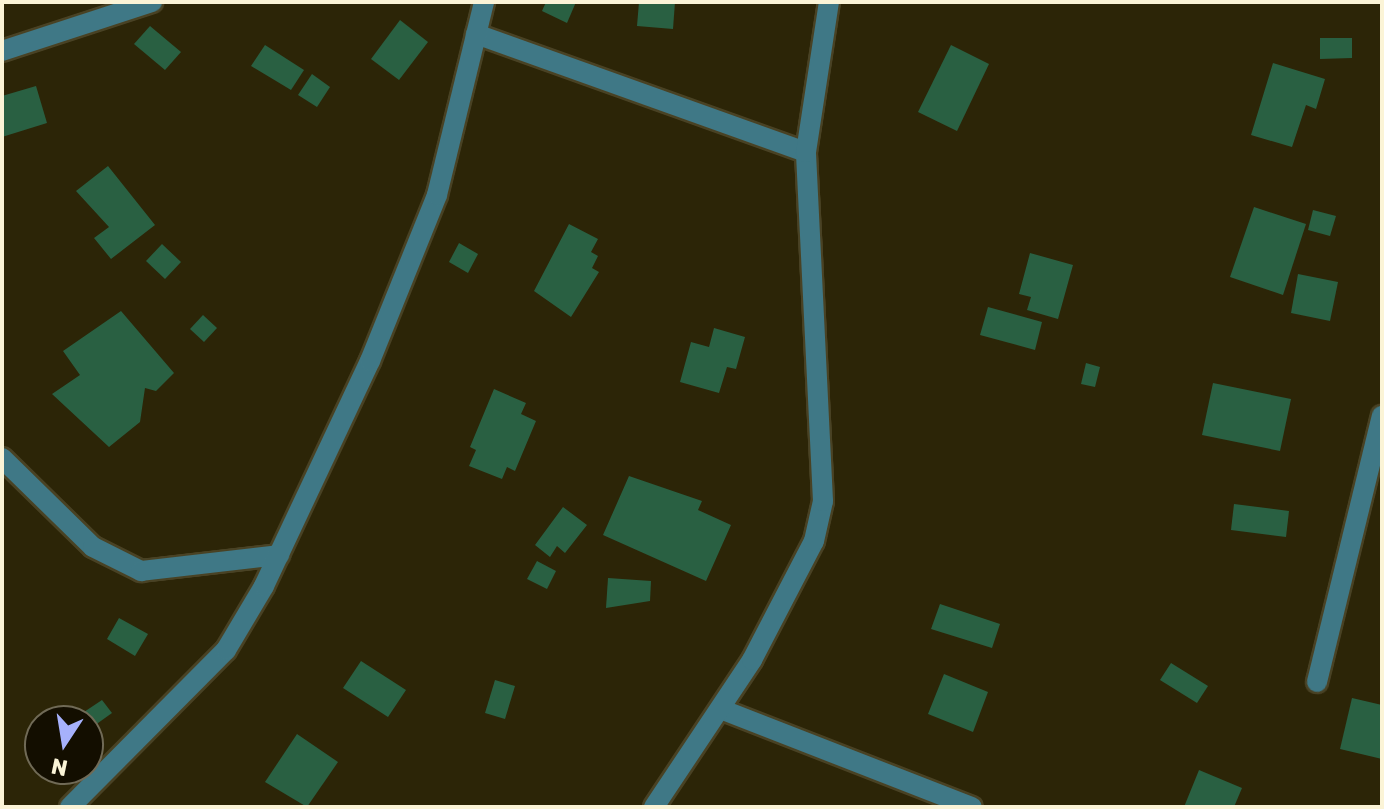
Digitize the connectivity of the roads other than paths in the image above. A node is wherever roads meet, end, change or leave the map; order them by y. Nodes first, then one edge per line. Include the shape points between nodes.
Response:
1 (152, 2) edge
2 (484, 2) edge
3 (829, 2) edge
4 (476, 34) junction
5 (2, 51) edge
6 (806, 152) junction
7 (1382, 416) edge
8 (2, 458) edge
9 (279, 555) junction
10 (1317, 682) dead end
11 (723, 710) junction
12 (70, 807) edge
13 (654, 807) edge
14 (972, 807) edge

1 - 5 street
2 - 4 street
3 - 6 street
4 - 6 street
4 - 9 street via 437,195 370,361
6 - 11 street via 823,501 814,541
7 - 10 street
8 - 9 street via 93,547 141,571
9 - 12 street via 226,650
11 - 13 street
11 - 14 street

